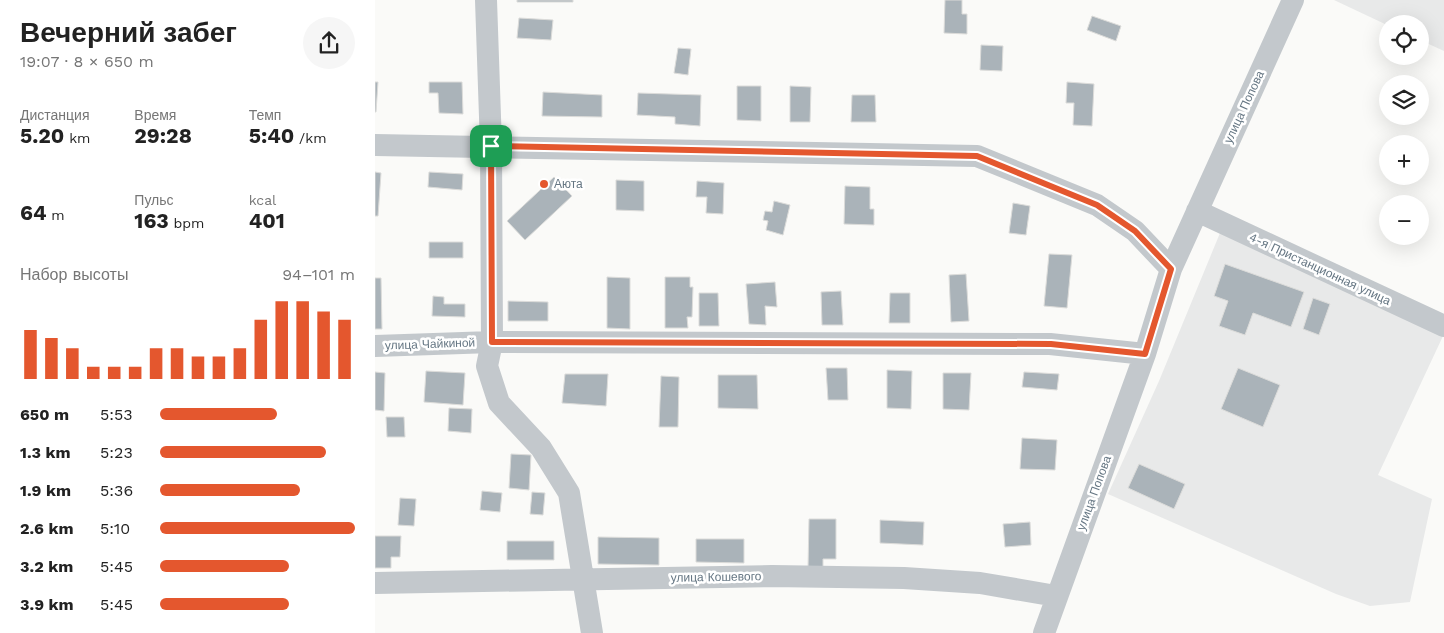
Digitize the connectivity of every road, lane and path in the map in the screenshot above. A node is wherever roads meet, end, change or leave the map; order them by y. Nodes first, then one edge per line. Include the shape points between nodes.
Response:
1 (486, 0) edge
2 (1293, 0) edge
3 (375, 145) edge
4 (491, 146) junction
5 (1197, 211) junction
6 (1171, 269) junction
7 (1444, 326) edge
8 (492, 342) junction
9 (375, 346) edge
10 (1145, 354) junction
11 (583, 580) junction
12 (375, 583) edge
13 (1056, 596) junction
14 (592, 633) edge
15 (1044, 633) edge

1 - 4 street
2 - 5 street, улица Попова
3 - 4 street
4 - 6 street via 977,156 1097,205 1135,231
4 - 8 street
5 - 6 street, улица Попова
5 - 7 street, 4-я Пристанционная улица
6 - 10 street, улица Попова
8 - 9 street, улица Чайкиной
8 - 10 street, улица Чайкиной via 1051,344
8 - 11 street via 487,366 499,403 541,448 569,493
10 - 13 street, улица Попова
11 - 12 street, улица Кошевого
11 - 13 street, улица Кошевого via 772,576 904,578 980,583
11 - 14 street
13 - 15 street, улица Попова

